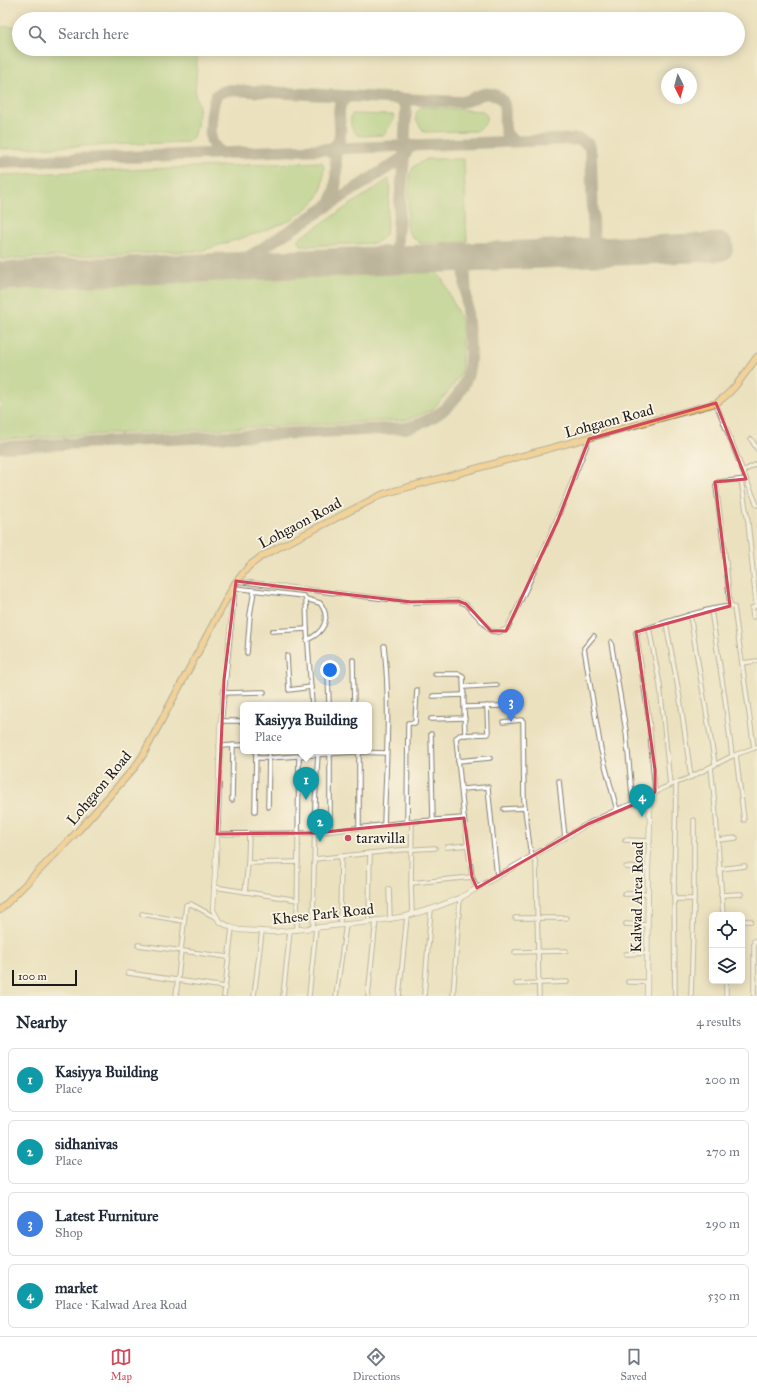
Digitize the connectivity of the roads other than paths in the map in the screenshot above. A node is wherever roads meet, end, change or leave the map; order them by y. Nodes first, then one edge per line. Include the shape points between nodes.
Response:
1 (757, 357) edge
2 (716, 403) junction
3 (589, 439) junction
4 (751, 439) dead end
5 (757, 449) edge
6 (757, 464) edge
7 (743, 471) junction
8 (746, 479) junction
9 (741, 480) junction
10 (757, 505) edge
11 (235, 584) junction
12 (254, 591) junction
13 (306, 599) junction
14 (730, 606) junction
15 (712, 610) junction
16 (690, 615) junction
17 (753, 617) dead end
18 (666, 623) junction
19 (648, 628) junction
20 (307, 629) junction
21 (272, 632) dead end
22 (594, 636) dead end
23 (307, 640) junction
24 (611, 642) dead end
25 (384, 646) dead end
26 (247, 653) dead end
27 (287, 656) dead end
28 (353, 660) dead end
29 (757, 661) edge
30 (742, 663) junction
31 (328, 671) dead end
32 (435, 674) dead end
33 (498, 685) dead end
34 (311, 687) junction
35 (464, 687) junction
36 (417, 690) dead end
37 (264, 692) dead end
38 (223, 693) junction
39 (464, 695) junction
40 (434, 696) dead end
41 (312, 702) edge
42 (329, 702) edge
43 (354, 702) edge
44 (487, 706) junction
45 (500, 706) dead end
46 (465, 707) junction
47 (465, 718) junction
48 (431, 719) dead end
49 (221, 721) junction
50 (240, 721) edge
51 (503, 722) dead end
52 (431, 734) dead end
53 (465, 734) junction
54 (234, 745) junction
55 (240, 745) edge
56 (219, 746) junction
57 (755, 747) edge
58 (372, 753) edge
59 (386, 753) junction
60 (256, 754) edge
61 (269, 754) edge
62 (310, 754) edge
63 (315, 754) edge
64 (330, 754) edge
65 (356, 754) edge
66 (734, 755) junction
67 (299, 756) junction
68 (256, 758) junction
69 (269, 758) junction
70 (490, 758) dead end
71 (458, 761) junction
72 (715, 764) junction
73 (711, 766) junction
74 (691, 777) junction
75 (559, 781) dead end
76 (676, 783) junction
77 (670, 785) junction
78 (462, 789) junction
79 (655, 792) junction
80 (649, 798) junction
81 (232, 800) dead end
82 (634, 804) junction
83 (268, 807) dead end
84 (525, 808) junction
85 (504, 809) dead end
86 (617, 810) junction
87 (255, 811) dead end
88 (464, 818) junction
89 (433, 820) junction
90 (694, 820) dead end
91 (744, 820) dead end
92 (410, 821) junction
93 (384, 824) junction
94 (359, 827) junction
95 (330, 831) junction
96 (315, 833) junction
97 (217, 834) junction
98 (249, 834) junction
99 (298, 834) junction
100 (564, 838) junction
101 (736, 838) dead end
102 (625, 840) dead end
103 (718, 840) junction
104 (650, 841) junction
105 (468, 845) junction
106 (447, 847) dead end
107 (435, 848) dead end
108 (411, 849) junction
109 (370, 853) junction
110 (341, 856) junction
111 (533, 856) junction
112 (315, 859) junction
113 (298, 862) junction
114 (248, 863) junction
115 (745, 866) dead end
116 (626, 867) dead end
117 (648, 868) junction
118 (720, 869) junction
119 (498, 876) junction
120 (472, 877) junction
121 (411, 883) junction
122 (214, 887) junction
123 (477, 888) junction
124 (389, 889) dead end
125 (245, 892) junction
126 (624, 894) dead end
127 (648, 894) junction
128 (741, 894) dead end
129 (721, 895) junction
130 (460, 898) junction
131 (674, 899) junction
132 (694, 899) junction
133 (298, 900) junction
134 (431, 909) junction
135 (0, 910) edge
136 (722, 912) edge
137 (142, 914) dead end
138 (409, 915) junction
139 (216, 917) junction
140 (516, 918) dead end
141 (537, 918) junction
142 (566, 918) dead end
143 (390, 919) junction
144 (376, 920) junction
145 (184, 921) junction
146 (745, 921) edge
147 (751, 921) dead end
148 (369, 922) junction
149 (346, 924) junction
150 (626, 924) dead end
151 (340, 925) junction
152 (648, 925) junction
153 (232, 928) junction
154 (314, 928) junction
155 (297, 930) junction
156 (262, 931) junction
157 (290, 931) junction
158 (757, 940) edge
159 (138, 945) dead end
160 (181, 950) junction
161 (515, 952) dead end
162 (538, 952) junction
163 (566, 952) dead end
164 (648, 953) junction
165 (626, 954) dead end
166 (228, 957) junction
167 (128, 974) dead end
168 (177, 981) junction
169 (567, 982) dead end
170 (628, 982) dead end
171 (647, 982) junction
172 (538, 983) junction
173 (516, 984) dead end
174 (726, 984) edge
175 (225, 987) junction
176 (176, 996) edge
177 (224, 996) edge
178 (254, 996) edge
179 (283, 996) edge
180 (309, 996) edge
181 (336, 996) edge
182 (368, 996) edge
183 (399, 996) edge
184 (424, 996) edge
185 (452, 996) edge
186 (539, 996) edge
187 (647, 996) edge
188 (675, 996) edge
189 (691, 996) edge
190 (726, 996) edge
191 (754, 996) edge

1 - 2 main road, Lohgaon Road via 729,393
2 - 3 main road, Lohgaon Road
2 - 7 street
3 - 11 main road, Lohgaon Road via 383,494 271,550 249,566
3 - 11 street via 558,520 520,604 504,631 491,631 466,604 458,601 411,602
4 - 5 street
6 - 7 street
7 - 8 street
8 - 9 street
8 - 10 street
9 - 14 street via 718,482 716,486
9 - 17 street via 756,603 752,608
11 - 12 street
11 - 38 street
11 - 135 main road, Lohgaon Road via 135,767 78,831
12 - 13 street via 304,596
12 - 26 street
13 - 20 street
13 - 23 street via 320,603 327,618 316,636
14 - 15 street
14 - 30 street via 735,609
15 - 16 street
15 - 66 street
16 - 18 street
16 - 72 street
18 - 19 street
18 - 74 street
19 - 77 street via 660,685
19 - 79 street via 636,632 655,770
20 - 21 street
20 - 23 street
22 - 86 street via 584,648 601,750
23 - 34 street
24 - 82 street via 626,731
25 - 59 street via 387,670
27 - 34 street via 289,690
28 - 43 street
29 - 30 street
30 - 57 street
31 - 42 street
32 - 35 street via 461,674
33 - 35 street
34 - 41 street
35 - 39 street
36 - 92 street via 415,723 408,723
37 - 38 street
38 - 49 street
39 - 40 street
39 - 46 street
44 - 45 street
44 - 46 street
44 - 53 street via 488,734
46 - 47 street
47 - 48 street
47 - 53 street
49 - 50 street
49 - 56 street
51 - 84 street via 522,721
52 - 89 street
53 - 71 street via 456,738
54 - 55 street
54 - 56 street
54 - 81 street
56 - 97 street
57 - 66 street
58 - 59 street
59 - 93 street
60 - 68 street
61 - 69 street
62 - 67 street
63 - 96 street
64 - 95 street
65 - 94 street
66 - 72 street
66 - 91 street
67 - 69 street
67 - 99 street
68 - 69 street
68 - 87 street
69 - 83 street
70 - 71 street
71 - 78 street
72 - 73 street
73 - 74 street
73 - 103 street
74 - 76 street
75 - 100 street
76 - 77 street
76 - 131 street
77 - 79 street
78 - 88 street
78 - 119 street via 488,787
79 - 80 street
80 - 82 street, Khese Park Road
80 - 104 street, Kalwad Area Road
82 - 86 street, Khese Park Road
84 - 85 street
84 - 111 street
86 - 100 street, Khese Park Road
88 - 89 street
88 - 105 street
89 - 92 street
90 - 132 street
92 - 93 street
92 - 108 street
93 - 94 street
94 - 95 street
95 - 96 street
96 - 99 street
96 - 112 street
97 - 98 street
97 - 122 street
98 - 99 street
98 - 114 street
99 - 113 street
100 - 111 street, Khese Park Road
101 - 103 street
102 - 104 street
103 - 118 street
104 - 117 street, Kalwad Area Road
105 - 106 street
105 - 120 street
107 - 108 street
108 - 109 street
108 - 121 street
109 - 110 street
109 - 148 street
110 - 112 street
110 - 151 street
111 - 119 street, Khese Park Road
111 - 141 street via 536,863
112 - 154 street
113 - 114 street
113 - 133 street
114 - 125 street
115 - 118 street
116 - 117 street
117 - 127 street, Kalwad Area Road
118 - 129 street
119 - 123 street, Khese Park Road
120 - 121 street
120 - 123 street
121 - 138 street
122 - 125 street
122 - 139 street via 213,910
123 - 130 street, Khese Park Road
124 - 143 street
125 - 133 street
126 - 127 street
127 - 152 street, Kalwad Area Road
128 - 129 street
129 - 136 street
130 - 134 street, Khese Park Road
130 - 185 street
131 - 132 street
131 - 188 street
132 - 189 street
133 - 155 street
134 - 138 street, Khese Park Road
134 - 184 street
137 - 145 street
138 - 143 street, Khese Park Road
138 - 183 street
139 - 145 street via 188,903 185,907
139 - 153 street, Khese Park Road
140 - 141 street
141 - 142 street
141 - 162 street
143 - 144 street, Khese Park Road
144 - 148 street, Khese Park Road
144 - 182 street
145 - 160 street
146 - 147 street
148 - 149 street, Khese Park Road
149 - 151 street, Khese Park Road
149 - 181 street
150 - 152 street
151 - 154 street, Khese Park Road
152 - 164 street, Kalwad Area Road
153 - 156 street, Khese Park Road
153 - 166 street
154 - 155 street, Khese Park Road
154 - 180 street
155 - 157 street, Khese Park Road
156 - 157 street, Khese Park Road
156 - 178 street
157 - 179 street
158 - 191 street via 754,941
159 - 160 street
160 - 166 street
160 - 168 street
161 - 162 street
162 - 163 street
162 - 172 street
164 - 165 street
164 - 171 street, Kalwad Area Road
166 - 175 street
167 - 168 street
168 - 175 street
168 - 176 street
169 - 172 street
170 - 171 street
171 - 187 street, Kalwad Area Road
172 - 173 street
172 - 186 street
174 - 190 street
175 - 177 street

